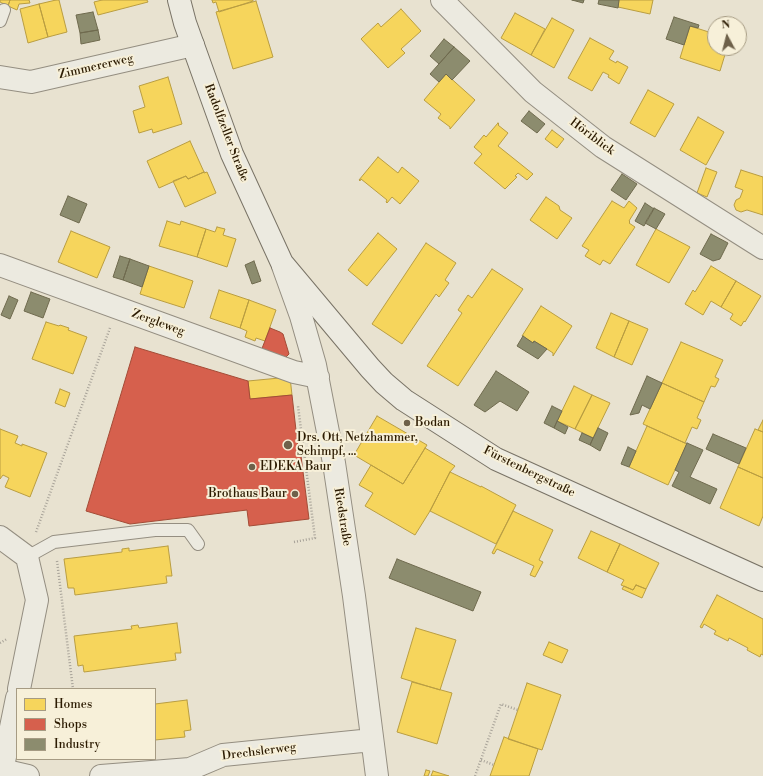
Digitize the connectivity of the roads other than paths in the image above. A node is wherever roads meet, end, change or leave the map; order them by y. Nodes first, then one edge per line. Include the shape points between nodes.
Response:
1 (179, 0) edge
2 (442, 0) edge
3 (193, 45) junction
4 (1, 81) edge
5 (763, 248) edge
6 (282, 263) junction
7 (0, 266) edge
8 (318, 377) junction
9 (0, 537) edge
10 (198, 544) dead end
11 (27, 557) junction
12 (763, 580) edge
13 (19, 688) edge
14 (16, 703) edge
15 (372, 740) junction
16 (2, 773) edge
17 (28, 776) edge
18 (101, 776) edge
19 (377, 776) edge

1 - 3 street, Radolfzeller Straße
2 - 5 street, Höriblick via 533,92 603,147
3 - 4 street, Zimmererweg via 31,82
3 - 6 street, Radolfzeller Straße via 232,154
6 - 8 street, Riedstraße via 301,316
6 - 12 street, Fürstenbergstraße via 370,368 404,400 496,459
7 - 8 street, Zergleweg via 294,372
8 - 15 street, Riedstraße via 334,463
9 - 11 street
10 - 11 lane via 188,530 156,530 54,542
11 - 13 street via 37,600
14 - 16 street
15 - 18 street, Drechslerweg via 223,755 190,769
15 - 19 street, Riedstraße
16 - 17 street

